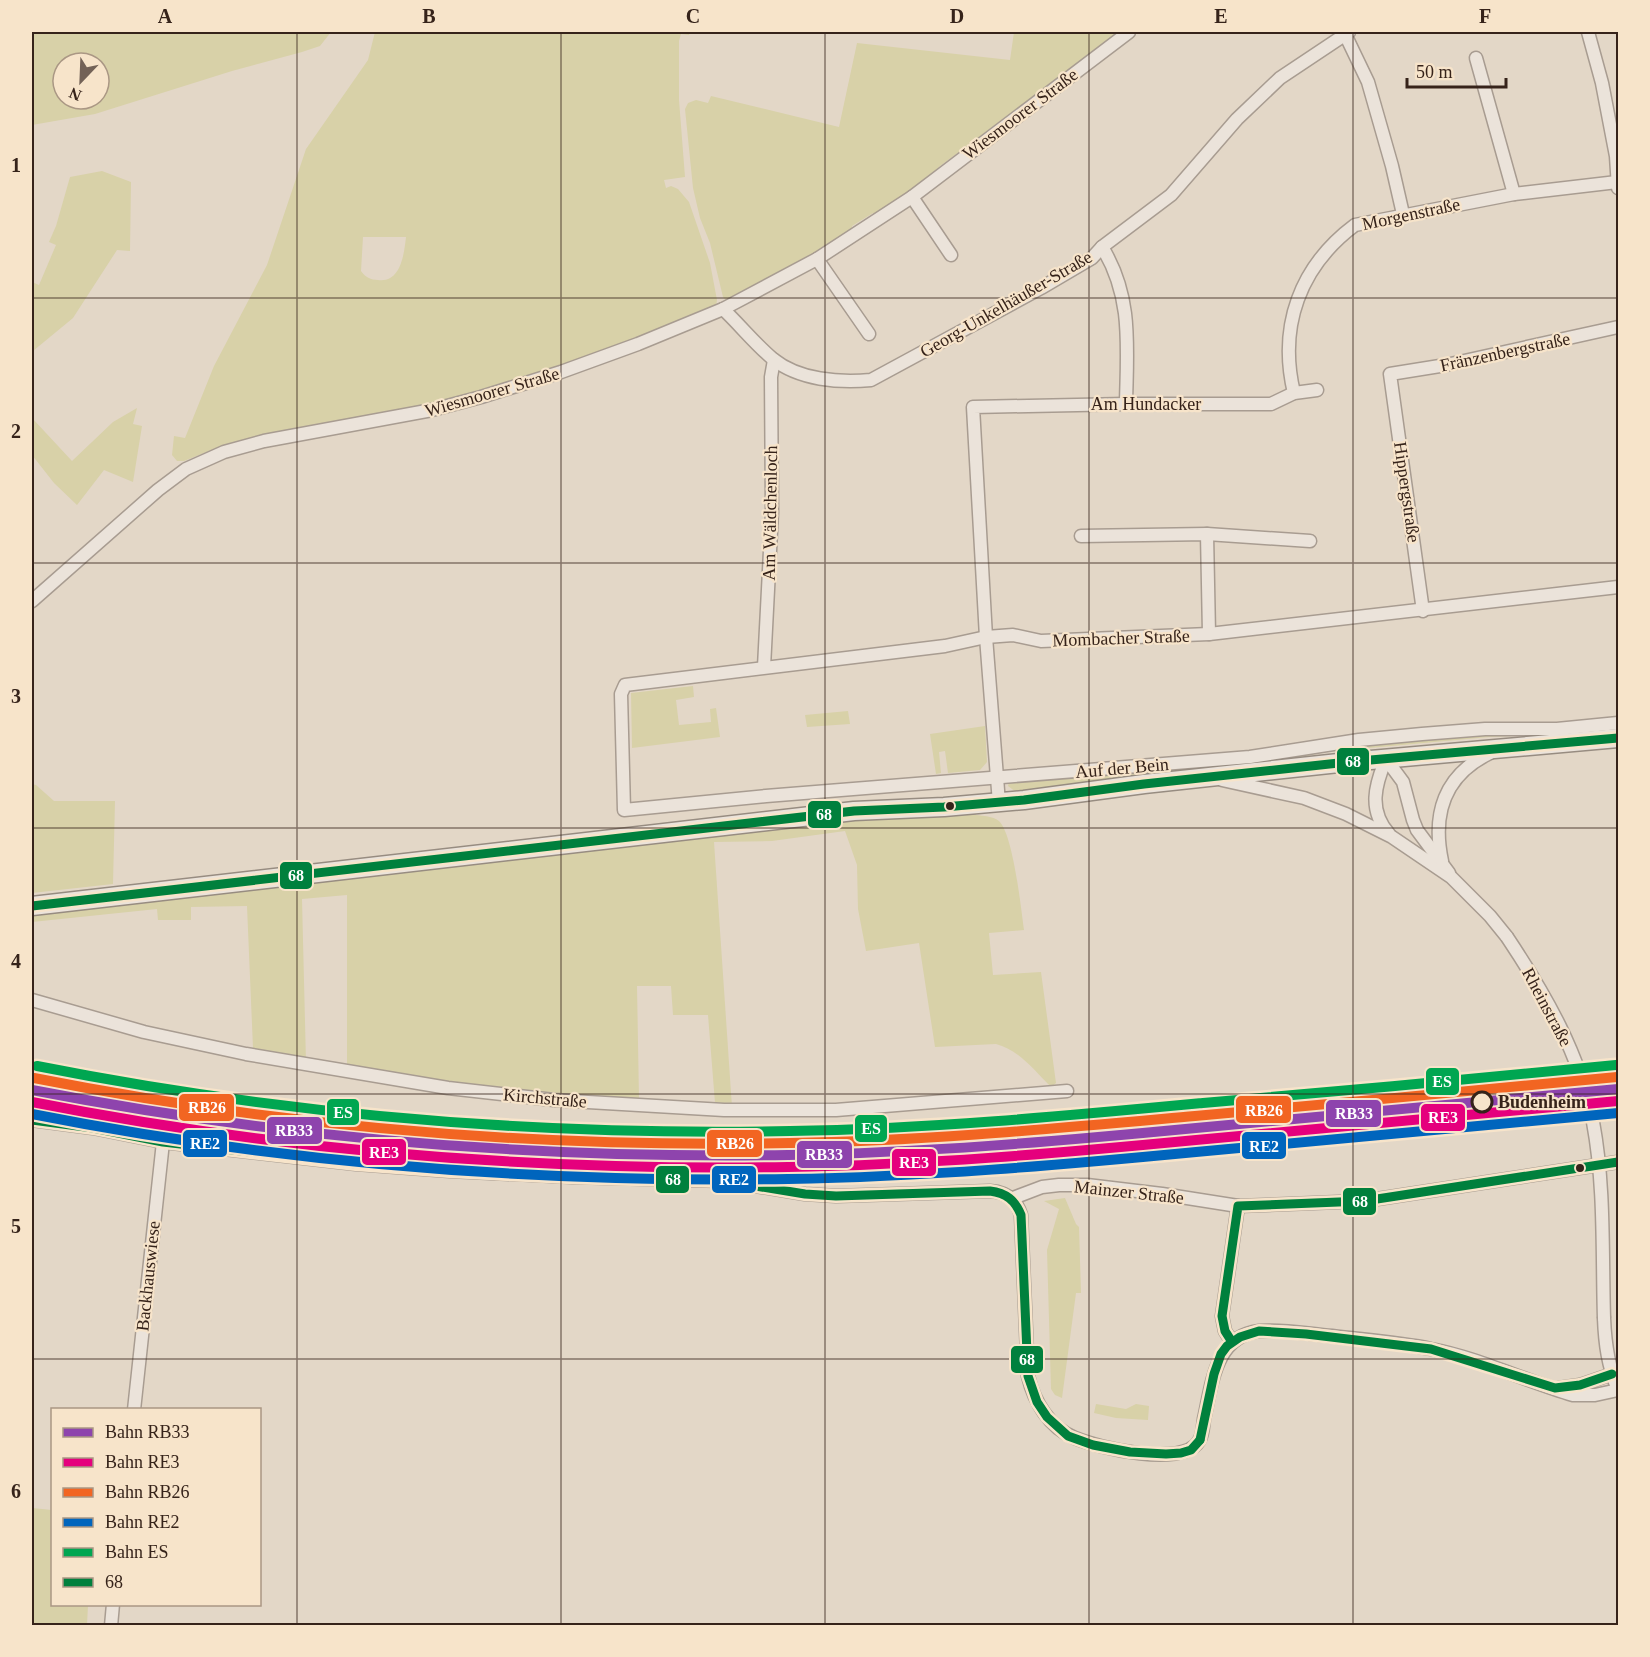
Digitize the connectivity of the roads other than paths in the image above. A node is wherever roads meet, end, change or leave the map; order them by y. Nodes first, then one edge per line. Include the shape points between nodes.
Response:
1 (1129, 32) edge
2 (1346, 32) edge
3 (1588, 32) edge
4 (1476, 58) dead end
5 (1618, 185) edge
6 (1514, 194) junction
7 (912, 198) junction
8 (1403, 214) junction
9 (1102, 247) junction
10 (951, 255) dead end
11 (817, 259) junction
12 (723, 309) junction
13 (1618, 327) edge
14 (869, 334) dead end
15 (774, 360) junction
16 (1390, 374) joint
17 (1317, 390) dead end
18 (1294, 393) junction
19 (1126, 404) junction
20 (1207, 534) junction
21 (1081, 536) dead end
22 (1310, 542) dead end
23 (1618, 587) edge
24 (32, 601) edge
25 (1423, 611) junction
26 (1209, 634) junction
27 (986, 637) junction
28 (764, 667) junction
29 (1618, 723) edge
30 (1618, 738) edge
31 (1499, 748) junction
32 (1386, 759) junction
33 (998, 778) junction
34 (1209, 778) junction
35 (999, 803) junction
36 (624, 810) joint
37 (1392, 837) junction
38 (1442, 862) junction
39 (1451, 877) junction
40 (32, 906) edge
41 (32, 1000) edge
42 (1067, 1091) dead end
43 (32, 1120) edge
44 (163, 1142) junction
45 (1618, 1162) edge
46 (1013, 1198) junction
47 (1238, 1206) junction
48 (1232, 1342) junction
49 (1612, 1374) junction
50 (1555, 1388) junction
51 (1618, 1390) edge
52 (134, 1408) edge
53 (114, 1606) edge
54 (111, 1626) edge

1 - 7 street, Wiesmoorer Straße
2 - 8 street via 1368,82
2 - 9 street, Georg-Unkelhäußer-Straße via 1280,78 1237,119 1171,195
3 - 5 street via 1606,104
4 - 6 street
5 - 6 street, Morgenstraße
6 - 8 street, Morgenstraße
7 - 10 street
7 - 11 street, Wiesmoorer Straße
8 - 18 street, Morgenstraße via 1355,225 1335,240 1316,263 1298,294 1289,336
9 - 15 street, Georg-Unkelhäußer-Straße via 1092,258 1041,288 871,380 820,378
9 - 19 street via 1114,266 1123,297
11 - 12 street, Wiesmoorer Straße
11 - 14 street
12 - 15 street, Georg-Unkelhäußer-Straße
12 - 24 street, Wiesmoorer Straße via 638,345 481,397 432,411 264,441 224,452 186,469 158,490
13 - 16 street, Fränzenbergstraße
15 - 28 street, Am Wäldchenloch
16 - 25 street, Hippergstraße
17 - 18 street, Am Hundacker
18 - 19 street, Am Hundacker via 1271,404
19 - 27 street, Am Hundacker via 973,407
20 - 21 street
20 - 22 street
20 - 26 street
23 - 25 street, Mombacher Straße
25 - 26 street, Mombacher Straße
26 - 27 street, Mombacher Straße via 1041,641 1013,635
27 - 28 street, Mombacher Straße via 945,646
27 - 33 street
28 - 36 street, Mombacher Straße via 625,685 621,694
29 - 33 street, Auf der Bein via 1422,734 1250,757
30 - 31 main road
31 - 32 main road
31 - 38 street, Rheinstraße via 1470,765 1445,797 1438,820
32 - 34 main road
32 - 37 street, Rheinstraße via 1376,783 1375,802 1380,820
32 - 38 street, Rheinstraße via 1403,782 1417,830
33 - 35 street
33 - 36 street, Auf der Bein
34 - 35 main road
34 - 37 street, Rheinstraße via 1304,798
35 - 40 main road via 854,811
37 - 39 street, Rheinstraße
38 - 39 street, Rheinstraße
39 - 49 street, Rheinstraße, bridge via 1507,937 1551,1007 1579,1073 1593,1121 1601,1188 1606,1354
41 - 42 street, Kirchstraße via 144,1032 246,1054 448,1088 554,1100 724,1110 836,1110
43 - 44 street
44 - 46 street via 450,1172 725,1181 836,1196 990,1191
44 - 52 street, Backhauswiese
45 - 47 street, Mainzer Straße via 1364,1201
46 - 47 street, Mainzer Straße via 1042,1187 1087,1185
46 - 48 street via 1021,1215 1028,1376 1033,1396 1050,1421 1069,1436 1098,1447 1170,1455 1191,1451 1200,1440 1221,1354
47 - 48 street via 1222,1316
48 - 50 street via 1250,1333 1272,1331 1431,1349
49 - 50 street via 1580,1385
49 - 51 street, Rheinstraße
50 - 51 street via 1586,1396
53 - 54 street

